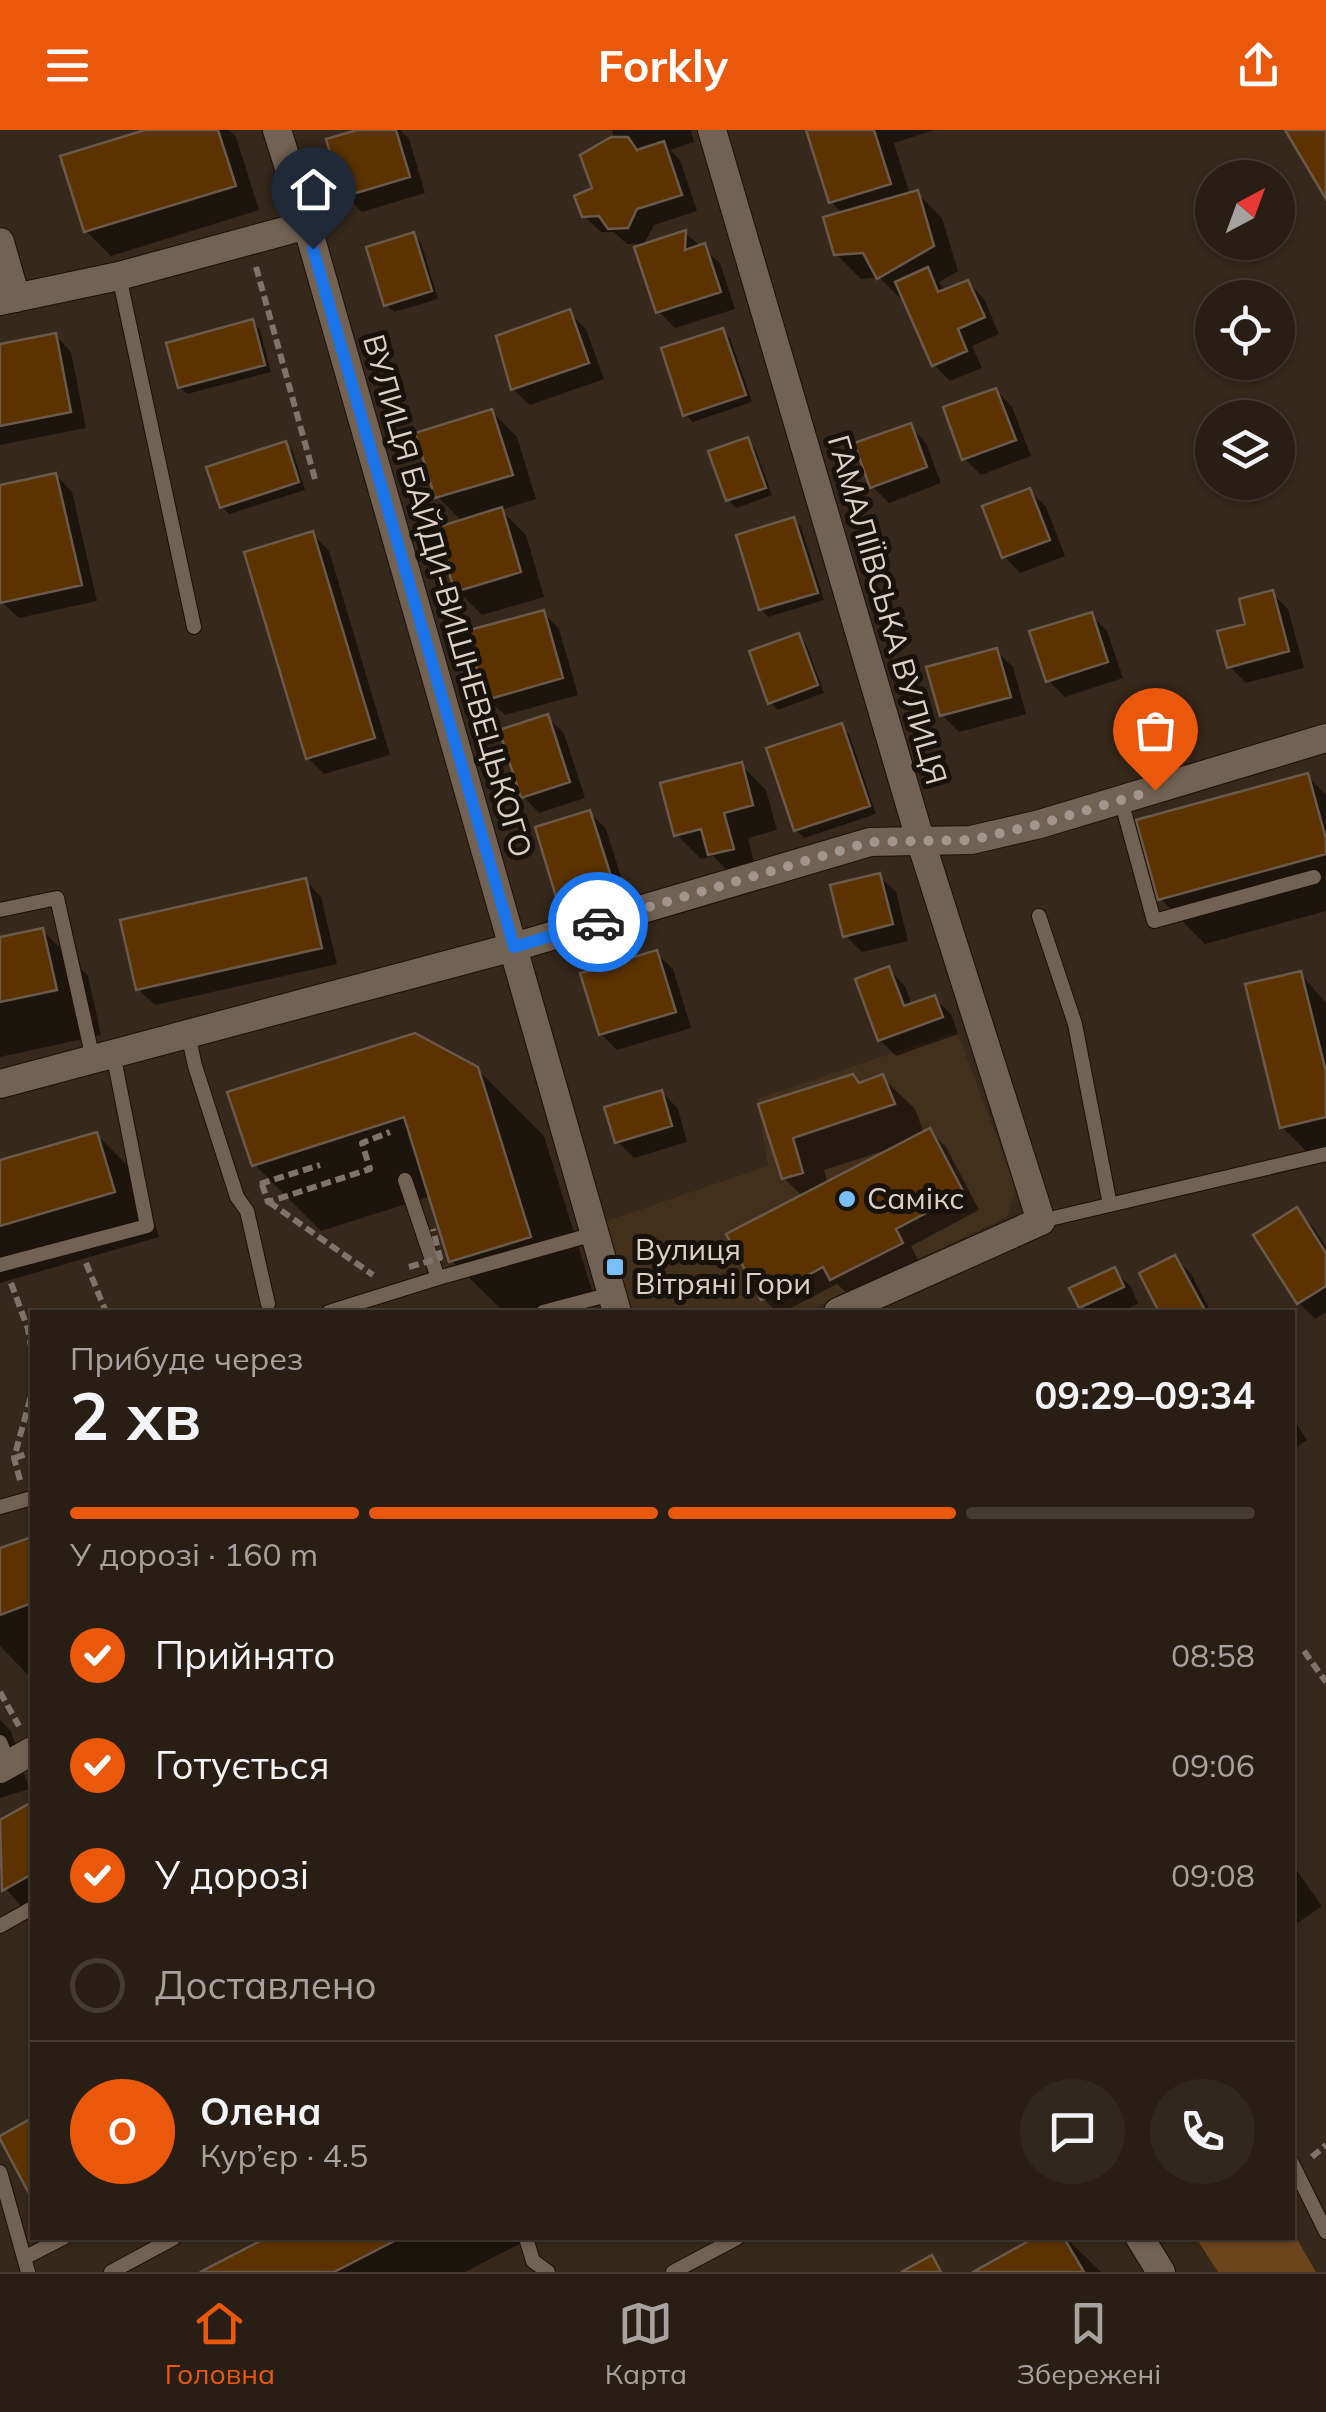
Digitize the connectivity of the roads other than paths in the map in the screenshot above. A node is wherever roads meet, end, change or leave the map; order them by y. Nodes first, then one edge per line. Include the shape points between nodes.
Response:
1 (276, 130) edge
2 (712, 130) edge
3 (307, 225) junction
4 (0, 242) edge
5 (119, 276) junction
6 (8, 299) edge
7 (194, 627) dead end
8 (1326, 738) edge
9 (1121, 800) junction
10 (920, 839) junction
11 (1314, 877) dead end
12 (0, 910) edge
13 (1039, 916) dead end
14 (514, 947) junction
15 (188, 1034) junction
16 (103, 1056) junction
17 (0, 1084) edge
18 (1326, 1154) edge
19 (405, 1180) dead end
20 (1110, 1204) junction
21 (1041, 1221) junction
22 (594, 1234) junction
23 (2, 1264) edge
24 (438, 1278) junction
25 (614, 1303) edge
26 (268, 1304) dead end
27 (327, 1310) edge
28 (558, 1310) edge
29 (851, 1310) edge
30 (30, 1498) edge
31 (0, 1506) edge
32 (30, 1909) edge
33 (0, 1926) edge
34 (1295, 2169) edge
35 (0, 2172) edge
36 (1326, 2232) edge
37 (61, 2240) edge
38 (170, 2240) edge
39 (527, 2240) edge
40 (732, 2240) edge
41 (1141, 2240) edge
42 (26, 2265) edge
43 (110, 2272) edge
44 (548, 2272) edge
45 (673, 2272) edge
46 (1161, 2272) edge

1 - 3 street, ВУЛИЦЯ БАЙДИ-ВИШНЕВЕЦЬКОГО
2 - 10 street, ГАМАЛІЇВСЬКА ВУЛИЦЯ
3 - 5 street
3 - 14 street, ВУЛИЦЯ БАЙДИ-ВИШНЕВЕЦЬКОГО
4 - 6 street
5 - 6 street
5 - 7 lane
8 - 9 street
9 - 10 street via 971,840
9 - 11 lane via 1154,921
10 - 14 street via 870,842
10 - 21 street, ГАМАЛІЇВСЬКА ВУЛИЦЯ
12 - 16 lane via 57,898
13 - 20 lane via 1075,1024
14 - 15 street
14 - 22 street, ВУЛИЦЯ БАЙДИ-ВИШНЕВЕЦЬКОГО
15 - 16 street
15 - 26 lane via 237,1197 247,1211
16 - 17 street
16 - 23 lane via 147,1226
18 - 20 lane
19 - 24 lane
20 - 21 lane
21 - 29 street
22 - 24 lane
22 - 25 street, ВУЛИЦЯ БАЙДИ-ВИШНЕВЕЦЬКОГО
24 - 27 lane
25 - 28 lane
30 - 31 lane
32 - 33 lane
34 - 36 lane
35 - 42 lane
37 - 42 lane
38 - 43 lane
39 - 44 lane via 534,2261
40 - 45 lane
41 - 46 street

